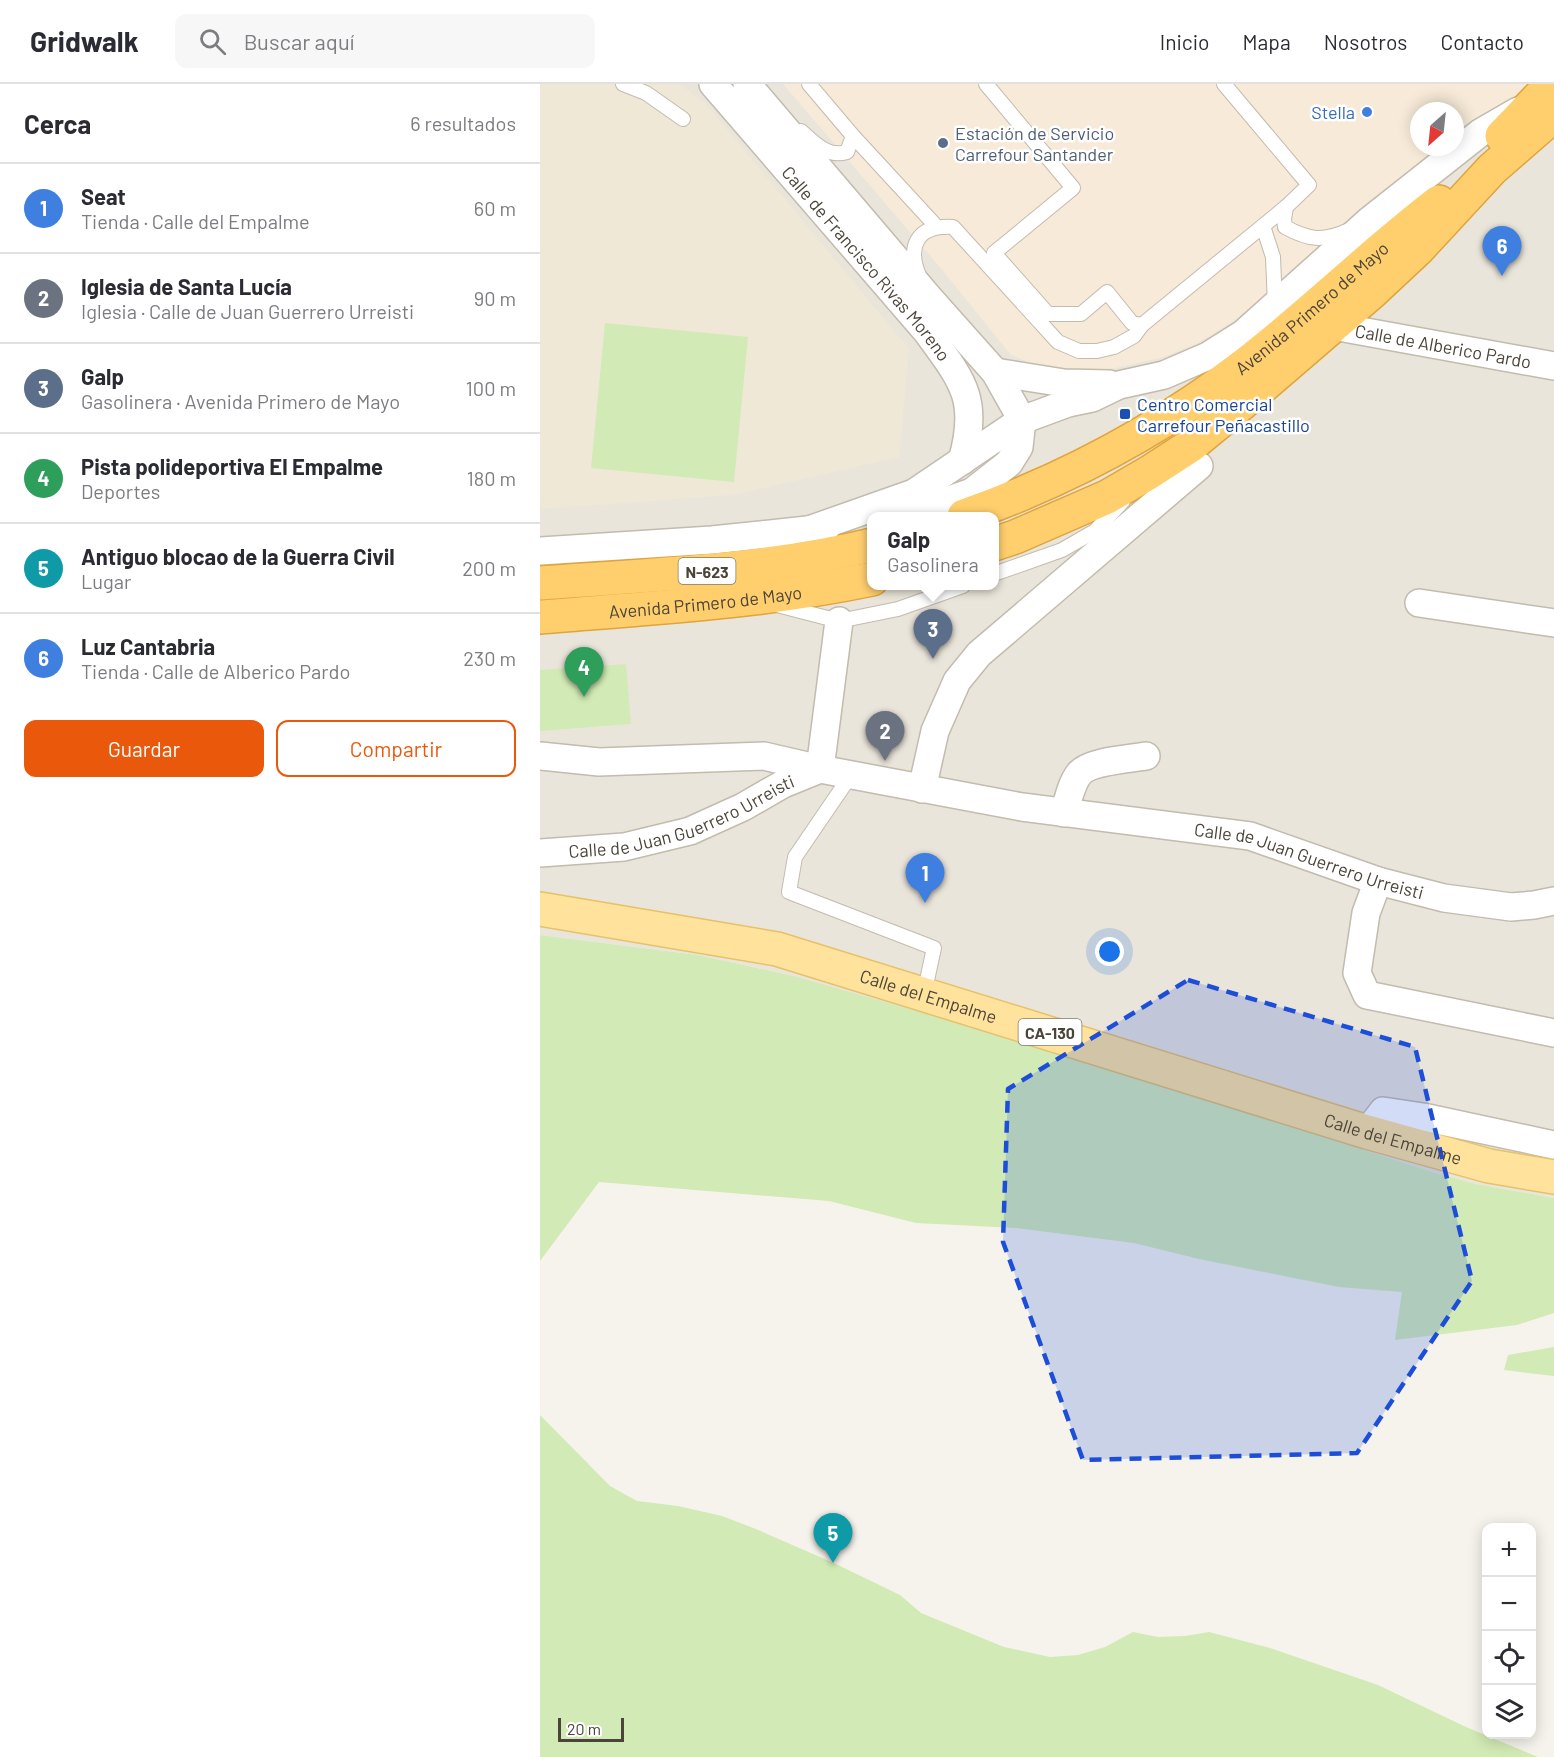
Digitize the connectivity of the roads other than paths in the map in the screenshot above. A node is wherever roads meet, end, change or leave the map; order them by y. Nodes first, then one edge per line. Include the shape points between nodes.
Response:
1 (623, 84) edge
2 (713, 84) edge
3 (809, 84) edge
4 (986, 84) edge
5 (1224, 84) edge
6 (751, 88) edge
7 (1551, 96) edge
8 (683, 118) dead end
9 (853, 136) junction
10 (1554, 141) edge
11 (1491, 169) junction
12 (1438, 202) junction
13 (1286, 207) junction
14 (936, 226) junction
15 (1263, 226) junction
16 (1378, 233) junction
17 (1418, 249) junction
18 (930, 299) junction
19 (1275, 305) junction
20 (1142, 325) junction
21 (1333, 327) junction
22 (1554, 366) edge
23 (995, 372) junction
24 (1119, 385) junction
25 (1023, 420) junction
26 (963, 461) junction
27 (1199, 466) dead end
28 (1150, 472) junction
29 (912, 512) edge
30 (975, 512) edge
31 (867, 524) edge
32 (808, 530) junction
33 (540, 533) edge
34 (999, 542) edge
35 (867, 546) edge
36 (552, 551) edge
37 (999, 572) edge
38 (867, 580) edge
39 (540, 583) edge
40 (949, 590) edge
41 (755, 599) junction
42 (1419, 603) dead end
43 (540, 617) edge
44 (839, 621) junction
45 (1554, 623) edge
46 (540, 756) edge
47 (1146, 756) dead end
48 (820, 769) junction
49 (850, 775) junction
50 (922, 789) junction
51 (1064, 813) junction
52 (540, 854) edge
53 (1378, 881) junction
54 (1554, 901) edge
55 (540, 909) edge
56 (924, 994) junction
57 (1554, 1034) edge
58 (1367, 1132) junction
59 (1554, 1145) edge
60 (1554, 1177) edge

1 - 8 lane via 646,93
2 - 26 street, Calle de Francisco Rivas Moreno via 927,332 954,369 970,412 970,436
3 - 9 lane
4 - 20 lane via 1073,188 994,253 1048,314 1081,314 1107,292 1132,323
5 - 13 lane via 1309,185
6 - 9 lane via 824,150 837,155 847,152
6 - 18 street, Calle de Francisco Rivas Moreno
7 - 11 highway, Avenida Primero de Mayo
7 - 12 highway
7 - 16 street, Avenida Primero de Mayo via 1480,133
9 - 14 lane
10 - 17 highway
11 - 12 highway, Avenida Primero de Mayo
11 - 17 highway, Avenida Primero de Mayo
12 - 16 highway, Avenida Primero de Mayo
13 - 15 lane
13 - 16 lane via 1285,227 1310,238 1344,232
14 - 18 lane via 922,234 915,247 915,267
14 - 20 lane via 953,227 1058,342 1079,351 1097,351 1134,336
15 - 19 lane via 1273,257
15 - 20 lane
16 - 19 street, Avenida Primero de Mayo
16 - 30 highway, Avenida Primero de Mayo via 1246,363 1168,418 1089,464
17 - 21 highway, Avenida Primero de Mayo
18 - 23 street, Calle de Francisco Rivas Moreno
19 - 24 street, Avenida Primero de Mayo via 1243,334 1208,356 1164,375
21 - 22 street, Calle de Alberico Pardo
21 - 28 highway, Avenida Primero de Mayo via 1190,446
23 - 24 street, Avenida Primero de Mayo via 1064,383
23 - 25 street, Calle de Francisco Rivas Moreno
24 - 25 street, Avenida Primero de Mayo
25 - 26 street, Avenida Primero de Mayo
25 - 29 street via 1019,447 1009,463 972,492
26 - 32 street, Avenida Primero de Mayo via 914,493
27 - 50 street via 979,654 957,681 935,731
28 - 34 highway, Avenida Primero de Mayo via 1107,496
28 - 37 lane via 1095,531 1062,550
31 - 32 street, Avenida Primero de Mayo
32 - 36 street, Avenida Primero de Mayo
33 - 36 street
35 - 39 highway, Avenida Primero de Mayo / N-623 via 758,567
38 - 41 highway, Avenida Primero de Mayo / N-623
40 - 44 lane via 898,609
41 - 43 highway, Avenida Primero de Mayo / N-623
41 - 44 lane
42 - 45 street
44 - 48 street, Calle de Juan Guerrero Urreisti
46 - 48 street, Calle de Juan Guerrero Urreisti via 599,762 764,756
47 - 51 street via 1093,765 1080,773
48 - 49 street, Calle de Juan Guerrero Urreisti
48 - 52 street, Calle de Juan Guerrero Urreisti via 690,831 624,847
49 - 50 street, Calle de Juan Guerrero Urreisti
49 - 56 lane via 795,857 789,892 934,948
50 - 51 street, Calle de Juan Guerrero Urreisti
51 - 53 street, Calle de Juan Guerrero Urreisti via 1250,836
53 - 54 street, Calle de Juan Guerrero Urreisti via 1444,898 1511,907
53 - 57 street via 1366,913 1357,973 1367,995
55 - 56 main road, Calle del Empalme / CA-130 via 777,949
56 - 58 main road, Calle del Empalme / CA-130
58 - 59 street via 1383,1111
58 - 60 main road, Calle del Empalme / CA-130 via 1489,1166

